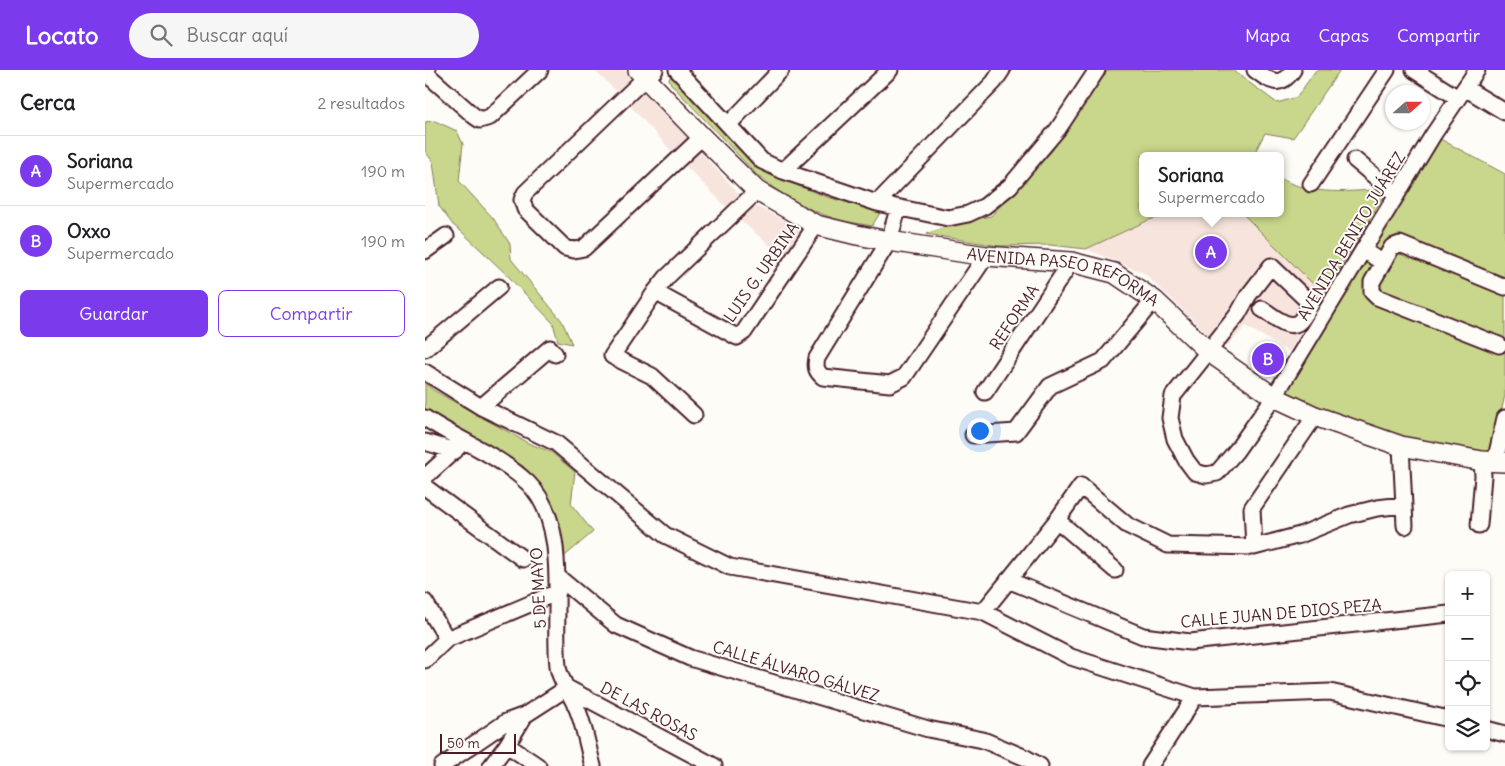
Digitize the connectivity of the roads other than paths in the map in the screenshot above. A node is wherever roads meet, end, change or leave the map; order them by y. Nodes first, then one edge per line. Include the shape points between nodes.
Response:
1 (427, 70) edge
2 (540, 70) edge
3 (677, 70) edge
4 (781, 70) edge
5 (890, 70) edge
6 (1002, 70) edge
7 (1097, 70) edge
8 (1255, 70) edge
9 (1293, 70) edge
10 (1387, 70) edge
11 (1414, 70) edge
12 (1477, 70) edge
13 (646, 73) edge
14 (1462, 93) junction
15 (1505, 112) edge
16 (729, 124) junction
17 (702, 137) junction
18 (1355, 160) dead end
19 (783, 171) junction
20 (1311, 184) dead end
21 (757, 191) junction
22 (1397, 195) junction
23 (877, 203) junction
24 (899, 209) junction
25 (816, 224) junction
26 (446, 236) dead end
27 (889, 241) junction
28 (1363, 250) junction
29 (425, 251) edge
30 (986, 256) junction
31 (1071, 262) junction
32 (1383, 263) junction
33 (499, 287) dead end
34 (1505, 287) edge
35 (655, 292) junction
36 (1154, 300) junction
37 (1262, 309) dead end
38 (1499, 345) dead end
39 (425, 349) edge
40 (1209, 352) junction
41 (555, 354) dead end
42 (425, 372) edge
43 (985, 392) dead end
44 (1274, 397) junction
45 (481, 407) junction
46 (695, 416) dead end
47 (1315, 416) junction
48 (425, 418) edge
49 (1505, 418) edge
50 (973, 435) dead end
51 (425, 442) edge
52 (460, 446) junction
53 (1401, 446) junction
54 (1494, 462) edge
55 (425, 477) edge
56 (425, 486) edge
57 (1403, 505) junction
58 (1057, 520) junction
59 (1479, 525) dead end
60 (1405, 526) dead end
61 (1254, 547) junction
62 (523, 558) dead end
63 (1115, 570) dead end
64 (1008, 580) junction
65 (558, 584) junction
66 (425, 602) edge
67 (983, 612) junction
68 (1445, 614) edge
69 (447, 639) junction
70 (425, 660) edge
71 (567, 688) junction
72 (1195, 697) junction
73 (525, 715) junction
74 (1445, 718) edge
75 (1490, 730) edge
76 (1505, 734) edge
77 (507, 746) junction
78 (442, 766) edge
79 (491, 766) edge
80 (538, 766) edge
81 (593, 766) edge
82 (714, 766) edge
83 (1040, 766) edge
84 (1150, 766) edge

1 - 2 street via 429,76 481,120 490,117
3 - 16 street
4 - 16 street
5 - 19 street
6 - 23 street
7 - 24 street via 1058,129 1010,186 985,206 948,218
8 - 9 street via 1271,81 1281,81
10 - 20 street
11 - 14 street
12 - 14 street, AVENIDA BENITO JUÁREZ
13 - 17 main road, AVENIDA PASEO REFORMA
13 - 17 street via 525,193 522,200 525,209 565,248 584,248
14 - 15 street
14 - 22 street, AVENIDA BENITO JUÁREZ
16 - 19 street via 762,161
17 - 21 main road, AVENIDA PASEO REFORMA
18 - 22 street
19 - 23 street
21 - 25 main road, AVENIDA PASEO REFORMA
21 - 35 street
22 - 28 street, AVENIDA BENITO JUÁREZ
23 - 24 street
24 - 27 street
25 - 27 main road, AVENIDA PASEO REFORMA
25 - 35 street, LUIS G. URBINA via 744,332 737,337
26 - 29 street
27 - 30 main road, AVENIDA PASEO REFORMA
27 - 30 street via 817,358 815,365 823,377 890,384 904,377
28 - 32 street
28 - 44 street, AVENIDA BENITO JUÁREZ
30 - 31 main road, AVENIDA PASEO REFORMA
31 - 36 main road, AVENIDA PASEO REFORMA via 1114,273
31 - 43 street, REFORMA
32 - 34 street via 1392,247 1400,244
32 - 38 street via 1371,282 1372,292 1377,297
33 - 39 street
35 - 46 street via 613,356 652,376
36 - 40 main road, AVENIDA PASEO REFORMA
36 - 50 street via 1103,361 1050,386 1016,432
37 - 40 street via 1285,323 1293,324 1299,322 1311,304 1271,266
40 - 44 main road, AVENIDA PASEO REFORMA
40 - 44 street, AVENIDA BENITO JUÁREZ via 1173,396 1172,403 1175,439 1195,472 1205,475 1217,473
41 - 45 street via 550,348
42 - 45 street
44 - 47 main road, AVENIDA PASEO REFORMA
45 - 67 street via 556,443 665,535 730,567
47 - 53 main road, AVENIDA PASEO REFORMA
47 - 61 street via 1252,508
48 - 52 street
49 - 54 street
51 - 52 street
52 - 55 street
52 - 65 street, 5 DE MAYO via 516,473 529,484 548,516
53 - 54 main road, AVENIDA PASEO REFORMA
53 - 57 street
54 - 59 street via 1483,476
56 - 62 street
57 - 60 street
57 - 61 street via 1349,515 1300,535
58 - 61 street via 1081,486 1127,525 1168,546
58 - 63 street
58 - 64 street
64 - 67 street
64 - 68 street, CALLE JUAN DE DIOS PEZA via 1143,636 1190,642
65 - 69 street
65 - 71 street, 5 DE MAYO via 558,668
65 - 83 street, CALLE ÁLVARO GÁLVEZ via 616,625 690,658 927,729 983,740
66 - 69 street
67 - 72 street via 1071,657
69 - 70 street
71 - 73 street
71 - 81 street, 5 DE MAYO via 579,714
71 - 82 street, DE LAS ROSAS
72 - 74 street via 1330,692
72 - 84 street
73 - 77 street
73 - 78 street via 507,722
75 - 76 street
77 - 79 street
77 - 80 street

